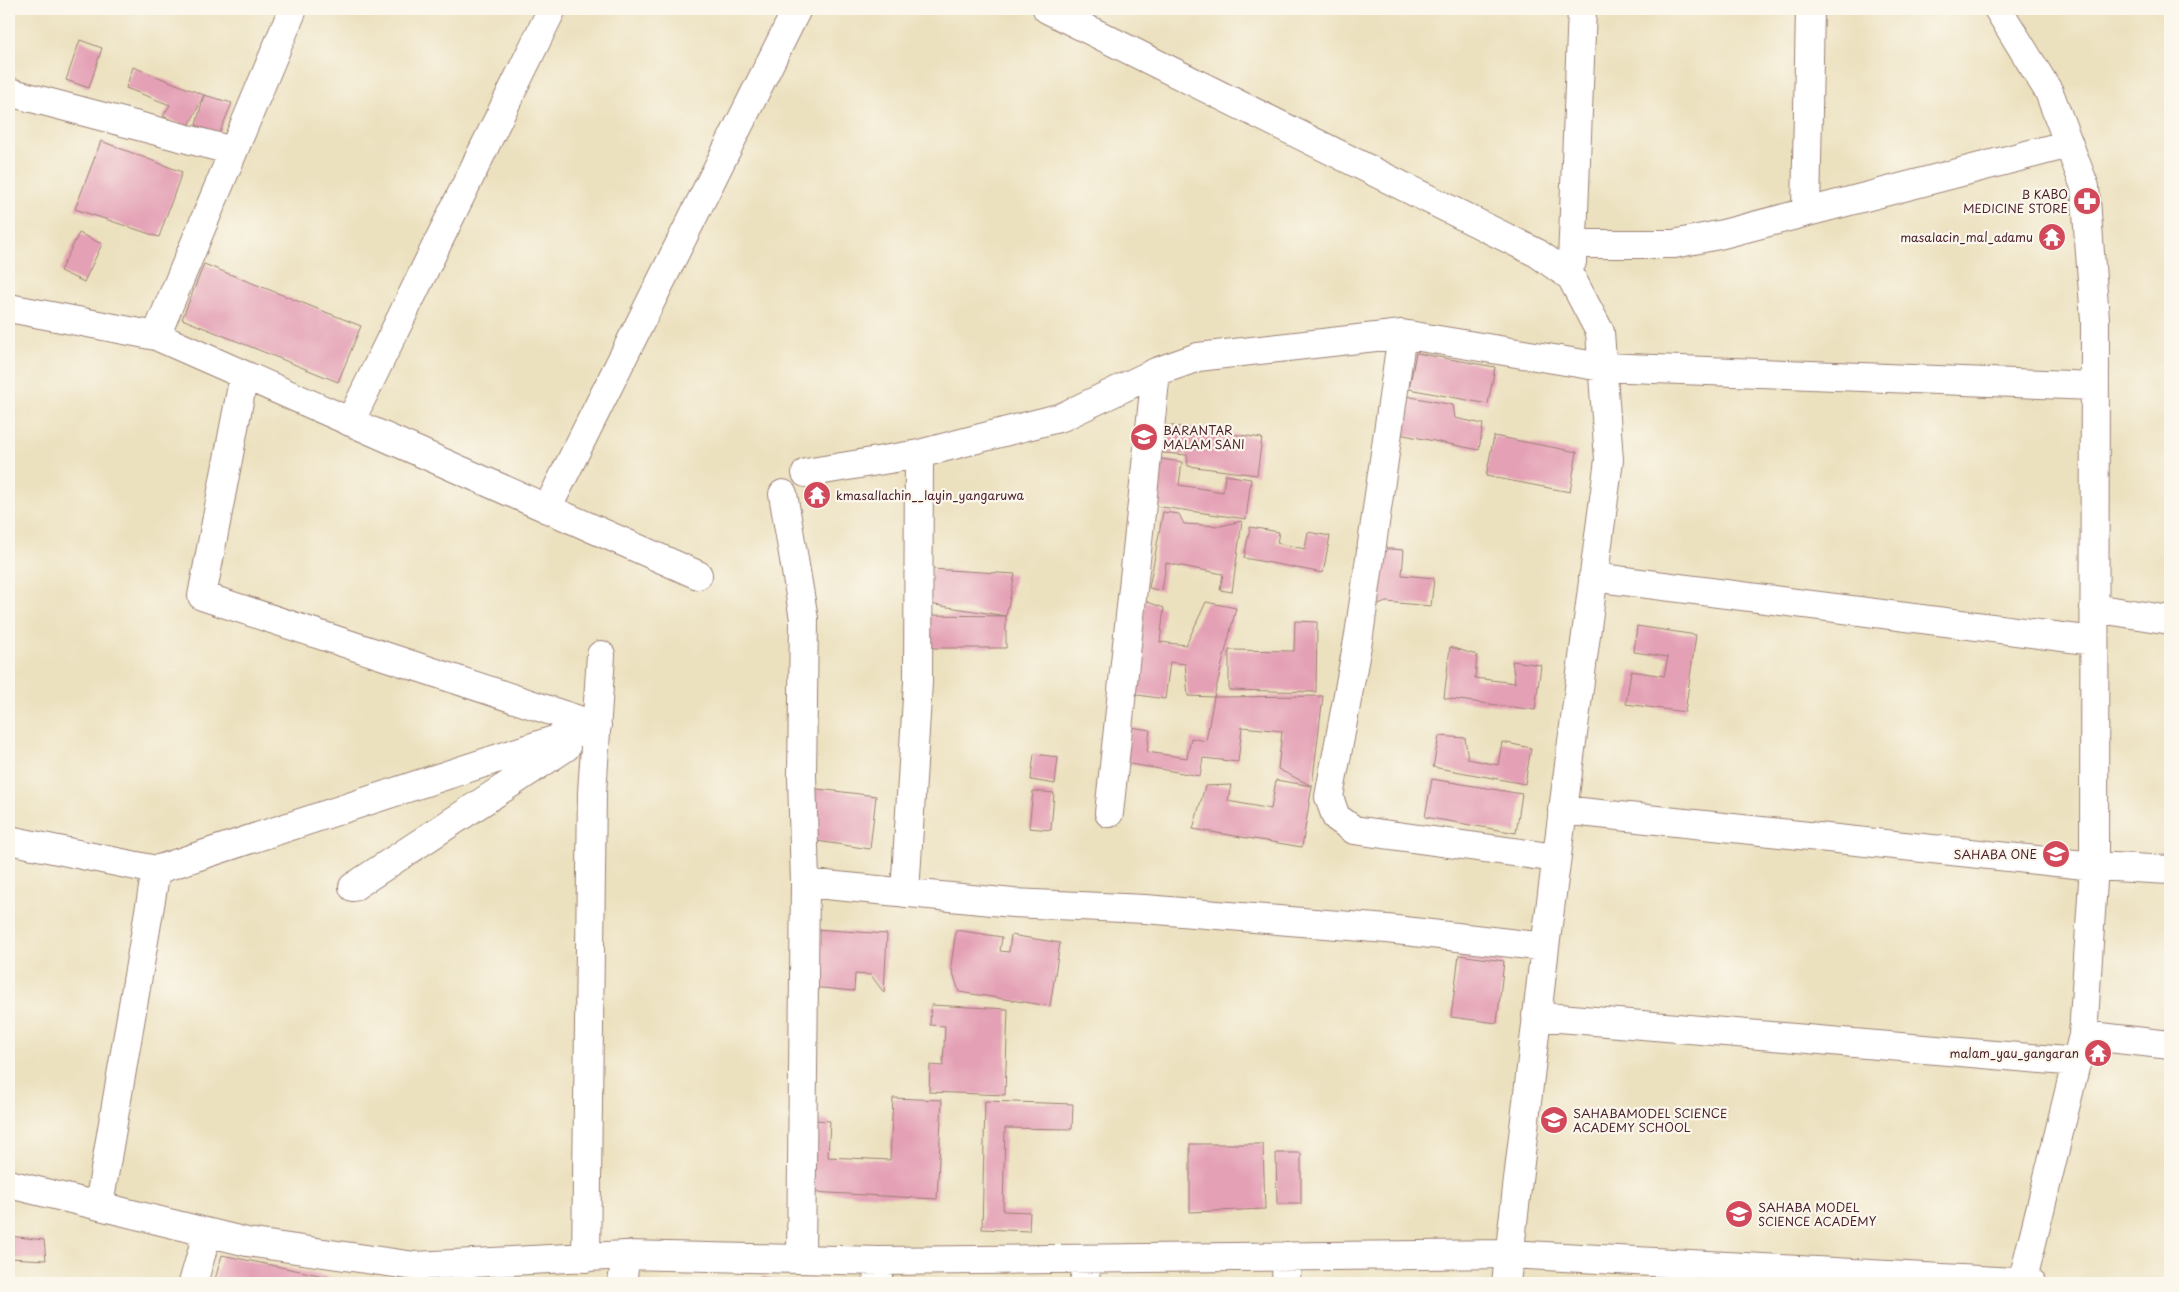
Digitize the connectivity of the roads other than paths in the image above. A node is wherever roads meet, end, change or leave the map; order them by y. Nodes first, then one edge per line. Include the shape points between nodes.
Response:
1 (293, 9) edge
2 (552, 9) edge
3 (797, 9) edge
4 (1046, 9) edge
5 (1582, 9) edge
6 (1810, 9) edge
7 (1998, 9) edge
8 (9, 92) edge
9 (2069, 144) junction
10 (233, 151) junction
11 (1806, 212) junction
12 (1572, 244) junction
13 (1571, 277) junction
14 (9, 308) edge
15 (1402, 334) junction
16 (156, 336) junction
17 (1602, 367) junction
18 (1156, 372) junction
19 (244, 375) junction
20 (2094, 386) junction
21 (350, 422) junction
22 (919, 454) junction
23 (806, 473) dead end
24 (783, 494) dead end
25 (547, 508) junction
26 (698, 575) dead end
27 (1593, 577) junction
28 (202, 596) junction
29 (2094, 608) junction
30 (2170, 620) edge
31 (2094, 641) junction
32 (601, 655) dead end
33 (513, 712) dead end
34 (597, 726) junction
35 (1562, 810) junction
36 (1109, 813) dead end
37 (9, 840) edge
38 (1556, 858) junction
39 (2094, 866) junction
40 (156, 870) junction
41 (2170, 870) edge
42 (805, 883) junction
43 (353, 887) dead end
44 (905, 892) junction
45 (1545, 947) junction
46 (1536, 1016) junction
47 (2083, 1035) junction
48 (2170, 1045) edge
49 (2077, 1062) junction
50 (9, 1184) edge
51 (99, 1205) junction
52 (207, 1234) junction
53 (1508, 1254) junction
54 (626, 1255) junction
55 (1287, 1256) junction
56 (586, 1258) junction
57 (802, 1258) junction
58 (1086, 1271) edge
59 (878, 1272) edge
60 (413, 1275) edge
61 (1836, 1278) edge
62 (193, 1283) edge
63 (622, 1283) edge
64 (1286, 1283) edge
65 (1506, 1283) edge
66 (2025, 1283) edge

1 - 10 street
2 - 21 street
3 - 25 street
4 - 13 street via 1537,253
5 - 12 street
6 - 11 street
7 - 9 street via 2049,92
8 - 10 street
9 - 11 street
9 - 20 street via 2085,187 2095,319
10 - 16 street
11 - 12 street via 1674,244
12 - 13 street
13 - 17 street via 1600,332
14 - 16 street
15 - 17 street
15 - 18 street via 1198,357
15 - 38 street via 1358,636 1329,797 1336,817 1354,830
16 - 19 street
17 - 20 street
17 - 27 street via 1609,460
18 - 22 street via 1062,417
18 - 36 street
19 - 21 street
19 - 28 street
20 - 29 street
21 - 25 street
22 - 23 street
22 - 44 street via 918,682
24 - 42 street via 804,619 802,776
25 - 26 street
27 - 31 street
27 - 35 street
28 - 33 street
28 - 34 street
29 - 30 street
29 - 31 street
31 - 39 street
32 - 34 street
34 - 40 street
34 - 43 street
34 - 56 street via 592,793
35 - 38 street
35 - 39 street
37 - 40 street
38 - 45 street
39 - 41 street
39 - 47 street
40 - 51 street
42 - 44 street
42 - 57 street
44 - 45 street via 1013,903 1145,909 1378,928
45 - 46 street
46 - 49 street
46 - 53 street
47 - 48 street
47 - 49 street
49 - 66 street
50 - 51 street
51 - 52 street
52 - 60 street
52 - 62 street
53 - 55 street
53 - 61 street
53 - 65 street
54 - 56 street
54 - 57 street
54 - 63 street
55 - 58 street
55 - 64 street
56 - 60 street
57 - 59 street
58 - 59 street
61 - 66 street

